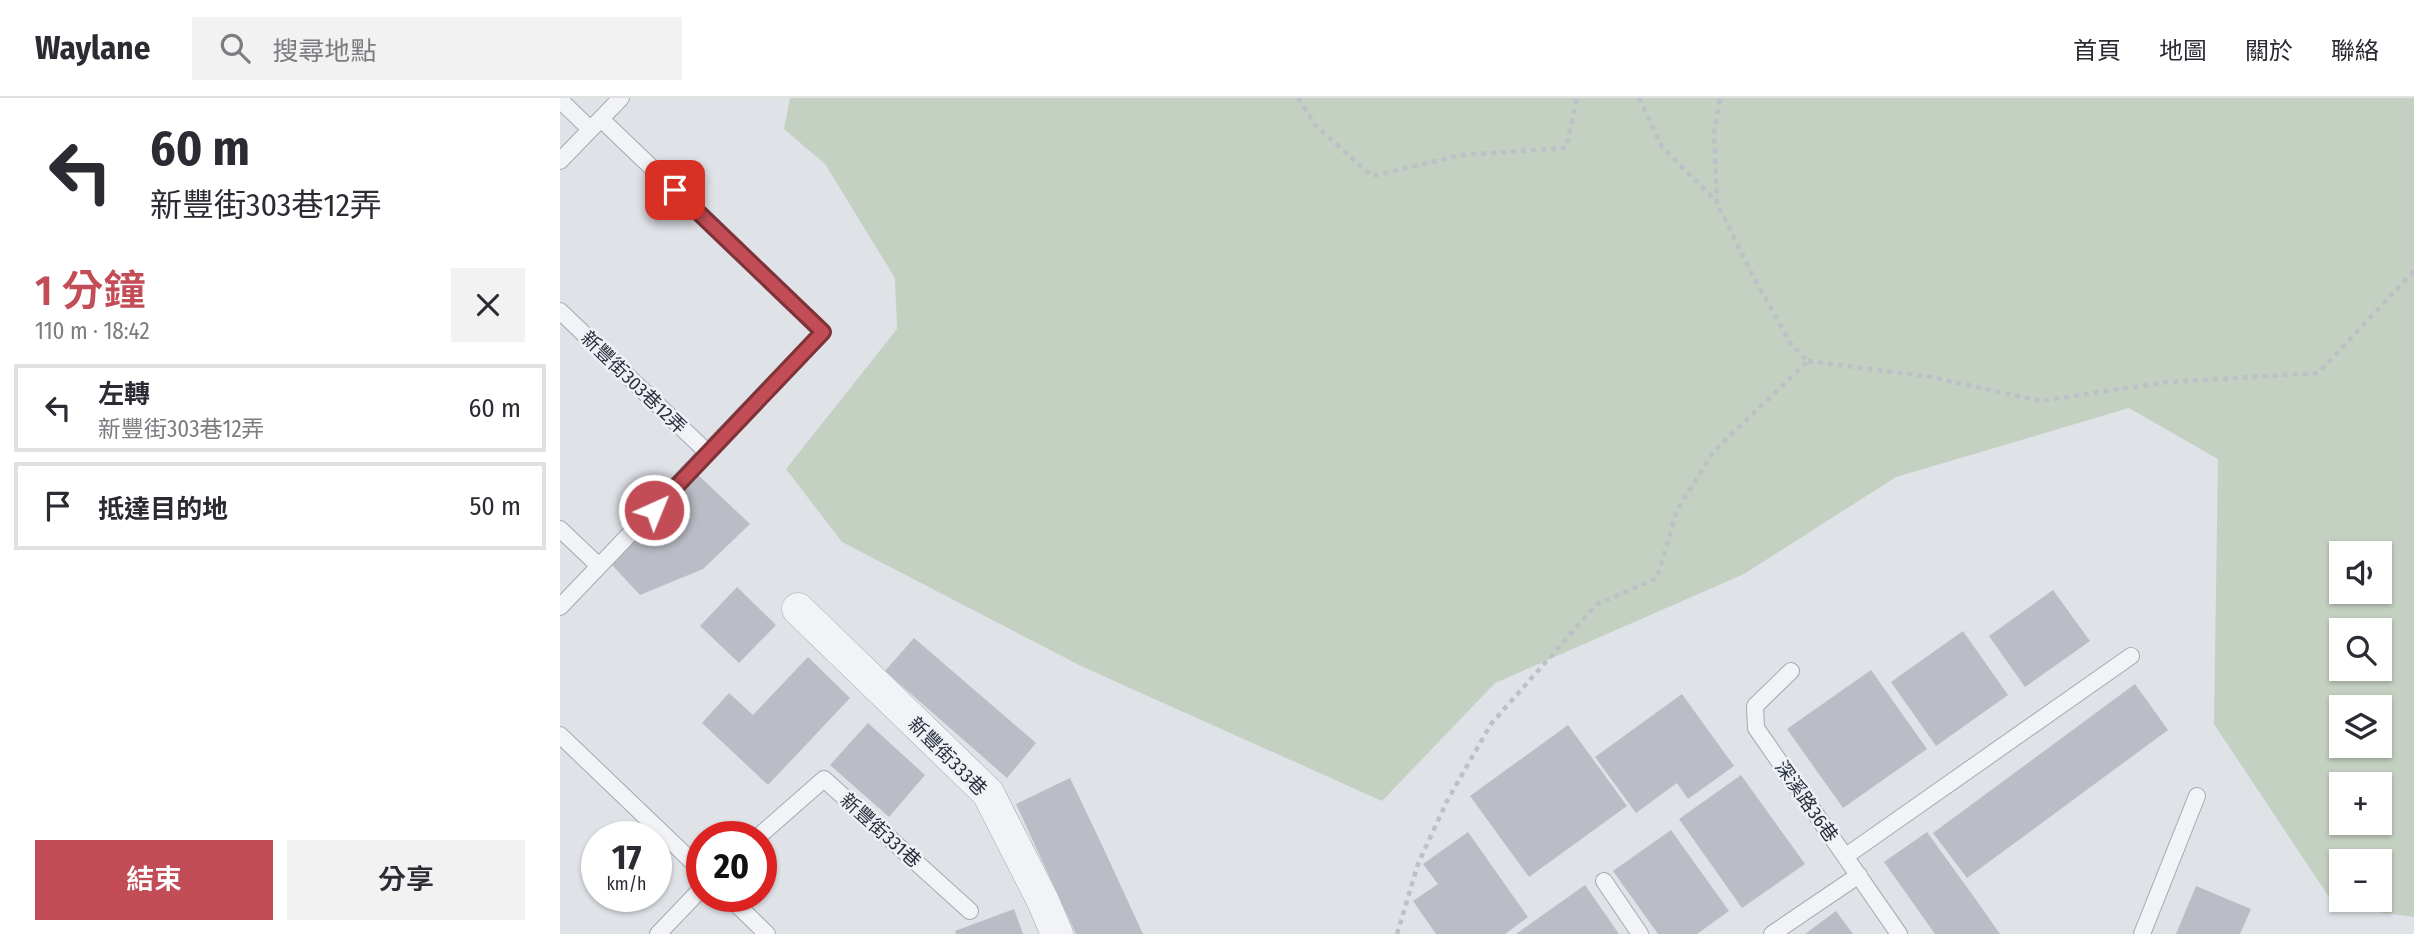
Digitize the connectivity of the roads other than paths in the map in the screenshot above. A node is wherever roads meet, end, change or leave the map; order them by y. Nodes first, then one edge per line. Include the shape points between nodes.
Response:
1 (621, 98) edge
2 (560, 100) edge
3 (596, 124) junction
4 (560, 161) edge
5 (560, 311) edge
6 (708, 453) junction
7 (560, 528) edge
8 (599, 566) junction
9 (560, 607) edge
10 (797, 610) dead end
11 (2131, 656) dead end
12 (1791, 671) dead end
13 (560, 735) edge
14 (2197, 796) dead end
15 (776, 821) edge
16 (686, 856) edge
17 (1846, 856) junction
18 (1859, 875) junction
19 (1604, 881) dead end
20 (686, 905) edge
21 (970, 911) dead end
22 (744, 912) edge
23 (658, 934) edge
24 (767, 934) edge
25 (1057, 934) edge
26 (1640, 934) edge
27 (1772, 934) edge
28 (1899, 934) edge
29 (2142, 934) edge

1 - 3 lane
2 - 3 lane
3 - 4 lane
3 - 6 lane via 823,332
5 - 6 lane, 新豐街303巷12弄
6 - 8 lane
7 - 8 lane
8 - 9 lane
10 - 25 street, 新豐街333巷 via 988,793
11 - 17 lane
12 - 17 lane, 深溪路36巷 via 1755,706 1756,729
13 - 16 lane
14 - 29 lane
15 - 21 lane, 新豐街331巷 via 824,779
17 - 18 lane, 深溪路36巷
18 - 27 lane
18 - 28 lane, 深溪路36巷
19 - 26 lane
20 - 23 lane
22 - 24 lane

